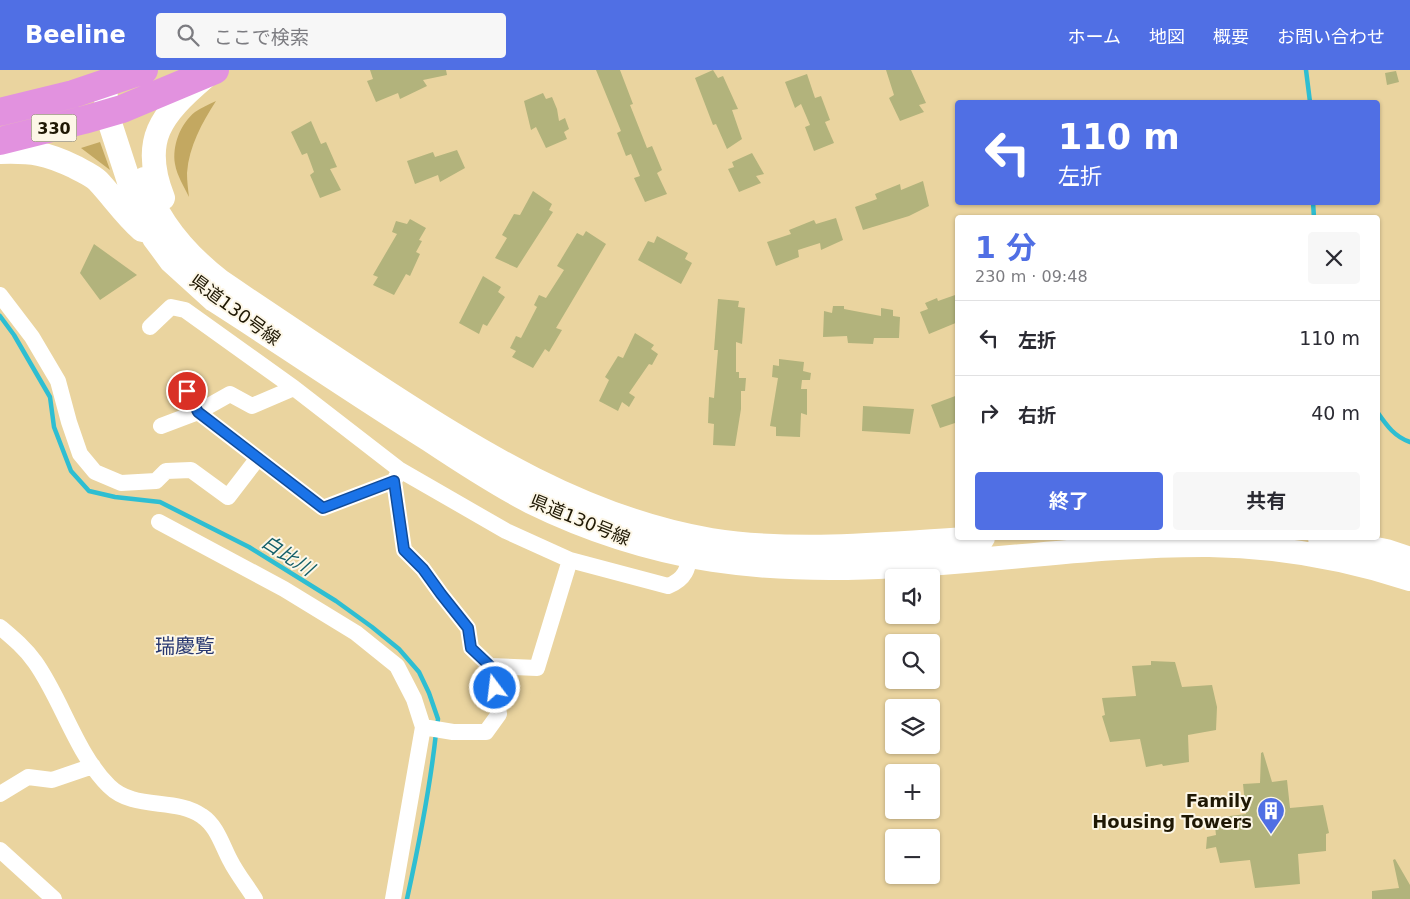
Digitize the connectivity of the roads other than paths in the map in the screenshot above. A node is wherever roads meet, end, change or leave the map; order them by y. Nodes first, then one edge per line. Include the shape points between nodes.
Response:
1 (144, 70) edge
2 (213, 71) edge
3 (105, 84) junction
4 (0, 112) edge
5 (114, 112) junction
6 (0, 140) edge
7 (0, 152) edge
8 (154, 238) junction
9 (189, 253) junction
10 (0, 295) edge
11 (150, 328) dead end
12 (294, 388) junction
13 (187, 391) dead end
14 (198, 412) junction
15 (161, 426) dead end
16 (258, 458) junction
17 (397, 475) junction
18 (159, 522) dead end
19 (955, 539) edge
20 (1329, 540) edge
21 (692, 546) junction
22 (1410, 559) edge
23 (570, 560) junction
24 (1410, 579) edge
25 (0, 627) edge
26 (490, 666) junction
27 (425, 727) junction
28 (93, 766) junction
29 (0, 794) edge
30 (0, 850) edge
31 (54, 899) edge
32 (255, 899) edge
33 (393, 899) edge

1 - 3 highway, 330
2 - 5 highway, 330
2 - 9 main road via 168,113 156,134 154,147 153,164 161,194
3 - 4 highway, 330
3 - 5 main road, 県道130号線
5 - 6 highway, 330
5 - 8 main road, 県道130号線 via 134,197
5 - 9 main road, 県道130号線 via 148,193 168,227
7 - 8 main road via 27,151 49,155 81,170 96,179 133,223
8 - 21 main road, 県道130号線 via 171,261 214,300 476,470 532,502 594,529 642,544
9 - 21 main road, 県道130号線 via 260,308 487,455 539,483 602,510 646,524
10 - 16 street via 32,336 58,381 80,454 96,472 121,483 156,482 166,471 191,470 228,497
11 - 12 street via 171,307 185,310
12 - 14 street via 252,406 230,394
12 - 17 street
13 - 14 street
14 - 15 street
14 - 16 street
16 - 17 street via 323,508
17 - 23 street
17 - 26 street via 404,550 423,569 468,628 471,648
18 - 27 street via 284,589 356,633 396,666
19 - 21 main road, 県道130号線 via 829,546 748,543
20 - 22 main road
21 - 23 street via 686,572 678,582 668,586
21 - 24 main road, 県道130号線 via 735,562 829,568 1212,545 1290,551
23 - 26 street via 537,668
25 - 28 street via 36,663
26 - 27 street via 499,714 486,732
27 - 33 street
28 - 29 street via 52,780 28,778
28 - 32 street via 110,788 124,796 191,810 210,822
30 - 31 street

